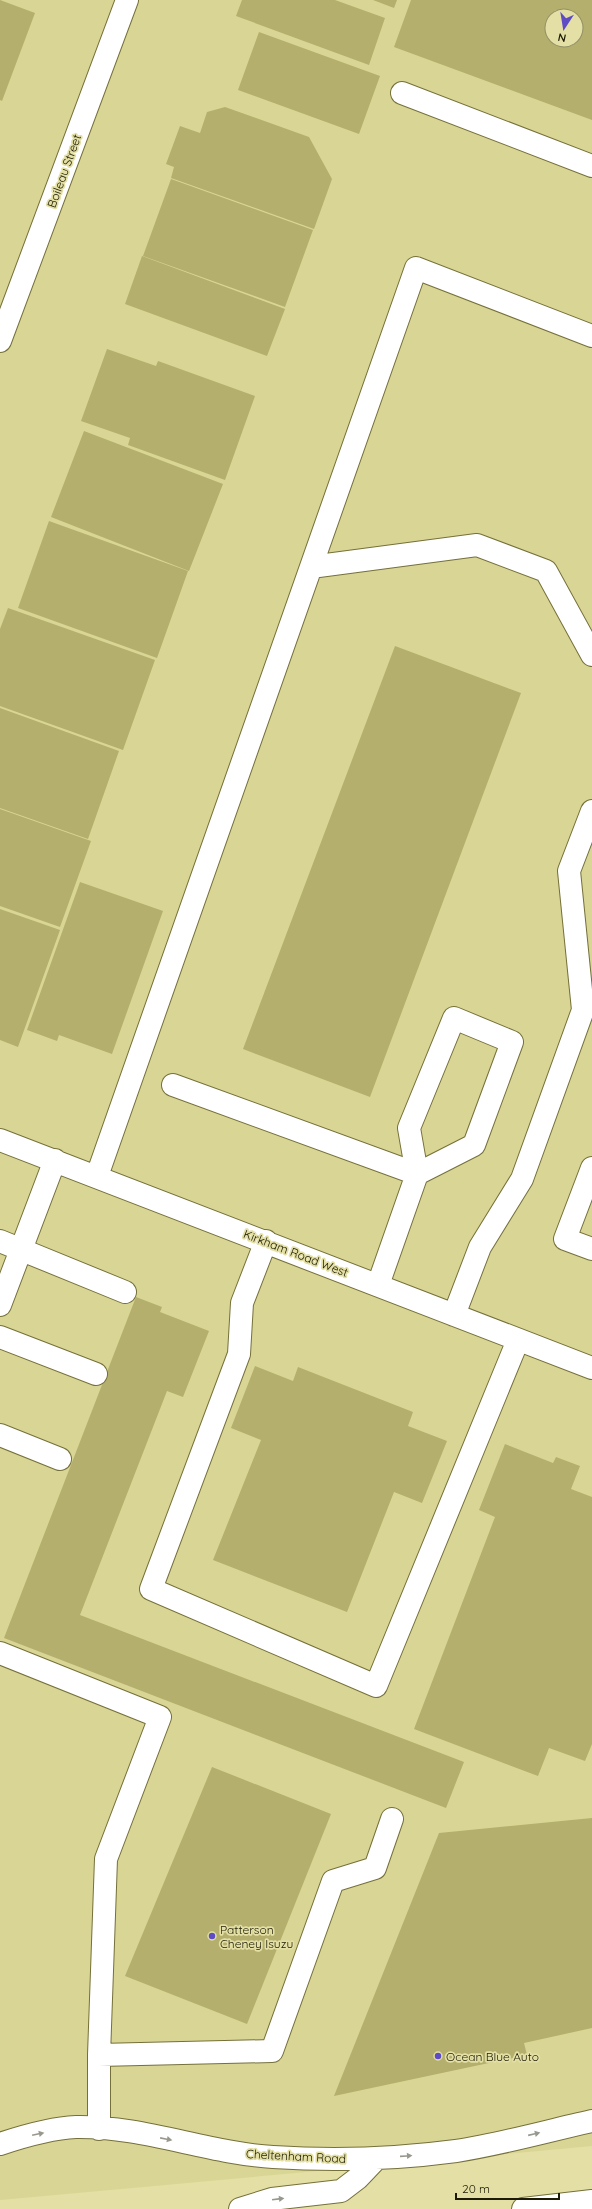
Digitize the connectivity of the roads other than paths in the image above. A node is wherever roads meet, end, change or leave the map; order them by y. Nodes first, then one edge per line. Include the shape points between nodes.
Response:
1 (127, 0) edge
2 (402, 93) dead end
3 (592, 166) edge
4 (592, 336) edge
5 (0, 341) edge
6 (311, 567) junction
7 (592, 655) edge
8 (592, 812) edge
9 (173, 1086) dead end
10 (0, 1140) edge
11 (55, 1160) junction
12 (592, 1168) edge
13 (417, 1174) junction
14 (97, 1176) junction
15 (0, 1241) edge
16 (266, 1241) junction
17 (21, 1249) junction
18 (592, 1249) edge
19 (378, 1285) junction
20 (125, 1292) dead end
21 (0, 1305) edge
22 (454, 1315) junction
23 (0, 1337) edge
24 (518, 1340) junction
25 (592, 1368) edge
26 (96, 1374) dead end
27 (0, 1434) edge
28 (60, 1459) dead end
29 (0, 1653) edge
30 (392, 1819) dead end
31 (99, 2055) junction
32 (592, 2121) edge
33 (99, 2129) junction
34 (0, 2144) edge
35 (377, 2158) junction
36 (592, 2201) edge
37 (240, 2209) edge
38 (523, 2209) edge

1 - 5 street, Boileau Street
2 - 3 street
4 - 6 street via 416,268
6 - 7 street via 477,545 546,571
6 - 14 street
8 - 22 street via 569,871 583,1010 522,1179 480,1247
9 - 13 street
10 - 11 street, Kirkham Road West
11 - 14 street, Kirkham Road West
11 - 17 street
12 - 18 street via 565,1239
13 - 13 street via 408,1128 454,1018 512,1042 474,1145
13 - 19 street
14 - 16 street, Kirkham Road West
15 - 17 street
16 - 19 street, Kirkham Road West
16 - 24 street via 242,1303 239,1354 151,1588 376,1686
17 - 20 street
17 - 21 street
19 - 22 street, Kirkham Road West
22 - 24 street, Kirkham Road West
23 - 26 street
24 - 25 street, Kirkham Road West
27 - 28 street
29 - 31 street via 160,1717 106,1859
30 - 31 street via 376,1868 333,1881 272,2051
31 - 33 street
35 -> 32 street, Cheltenham Road via 474,2148
34 -> 33 street, Cheltenham Road via 58,2129
33 -> 35 street, Cheltenham Road via 253,2155 316,2159
37 -> 35 street via 272,2200 341,2191
36 - 38 street

